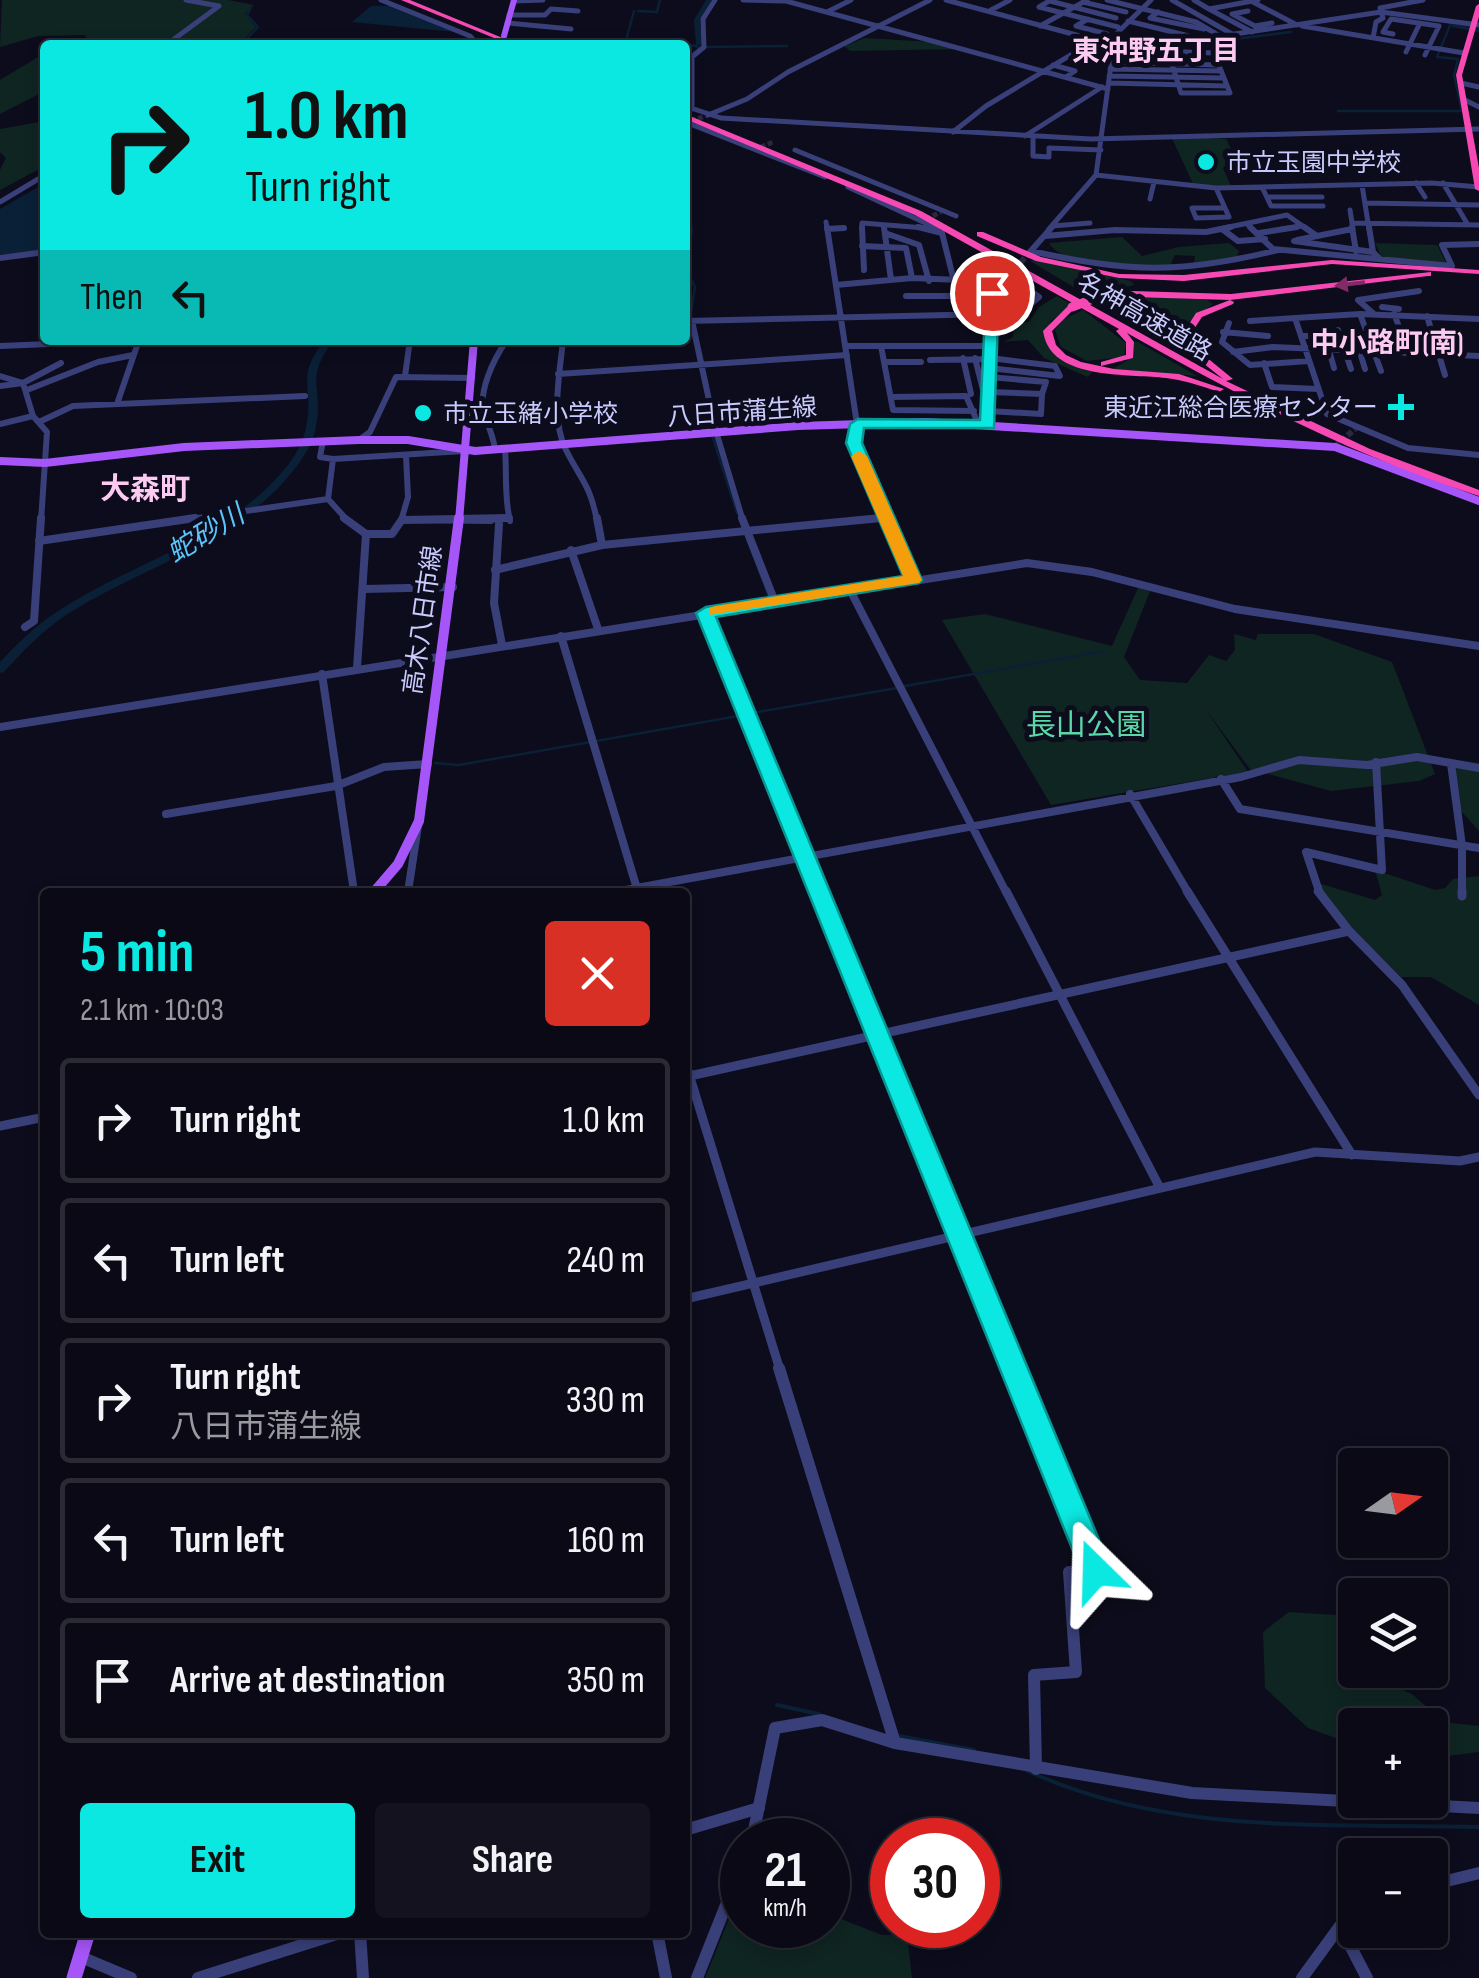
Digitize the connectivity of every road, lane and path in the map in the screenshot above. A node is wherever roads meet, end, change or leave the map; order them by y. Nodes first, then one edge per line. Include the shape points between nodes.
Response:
1 (186, 0) edge
2 (382, 0) edge
3 (395, 0) edge
4 (404, 0) edge
5 (543, 0) edge
6 (716, 0) edge
7 (743, 0) edge
8 (773, 0) edge
9 (852, 0) edge
10 (930, 0) edge
11 (946, 0) edge
12 (1010, 0) edge
13 (1037, 0) edge
14 (1110, 0) edge
15 (1151, 0) edge
16 (1162, 0) edge
17 (1172, 0) edge
18 (1194, 0) edge
19 (1423, 0) edge
20 (514, 1) edge
21 (1049, 1) edge
22 (1086, 1) edge
23 (1254, 1) edge
24 (1075, 4) edge
25 (1134, 4) edge
26 (1236, 4) junction
27 (1210, 9) junction
28 (1147, 10) junction
29 (578, 11) dead end
30 (989, 11) junction
31 (1248, 11) junction
32 (826, 12) junction
33 (1065, 12) junction
34 (1126, 12) junction
35 (1158, 12) junction
36 (1380, 12) junction
37 (1186, 13) junction
38 (1405, 14) junction
39 (545, 15) junction
40 (1173, 16) junction
41 (1195, 16) junction
42 (1116, 18) junction
43 (1150, 18) junction
44 (1433, 18) junction
45 (508, 19) junction
46 (1477, 19) edge
47 (1085, 20) junction
48 (1401, 20) junction
49 (1128, 21) junction
50 (1106, 23) junction
51 (1272, 23) junction
52 (1420, 23) junction
53 (1140, 24) junction
54 (1299, 25) junction
55 (537, 26) junction
56 (879, 26) junction
57 (1040, 26) junction
58 (1439, 26) junction
59 (1116, 28) junction
60 (1282, 28) junction
61 (571, 29) dead end
62 (1207, 29) junction
63 (1254, 33) junction
64 (1106, 34) junction
65 (1393, 34) junction
66 (1234, 35) junction
67 (1220, 36) junction
68 (1197, 38) junction
69 (1373, 38) junction
70 (173, 40) edge
71 (474, 40) edge
72 (503, 40) edge
73 (504, 40) edge
74 (506, 40) edge
75 (1095, 40) junction
76 (1182, 41) dead end
77 (1389, 42) junction
78 (1114, 43) junction
79 (1409, 45) junction
80 (1385, 48) dead end
81 (1430, 48) junction
82 (1192, 52) junction
83 (1406, 52) dead end
84 (1464, 52) junction
85 (1425, 55) dead end
86 (1056, 63) junction
87 (1218, 65) junction
88 (1173, 67) junction
89 (1086, 68) dead end
90 (1044, 71) junction
91 (1109, 74) junction
92 (1066, 76) junction
93 (1224, 78) junction
94 (690, 82) edge
95 (1461, 83) junction
96 (1479, 87) edge
97 (1465, 100) junction
98 (1479, 106) edge
99 (708, 115) junction
100 (690, 117) edge
101 (690, 118) tunnel mouth
102 (690, 118) edge
103 (690, 118) tunnel mouth
104 (1433, 128) junction
105 (1476, 131) edge
106 (953, 132) junction
107 (1438, 134) dead end
108 (1030, 138) junction
109 (1103, 138) junction
110 (1476, 149) edge
111 (795, 150) dead end
112 (1088, 150) junction
113 (1101, 150) junction
114 (1096, 175) junction
115 (1139, 180) junction
116 (40, 181) edge
117 (1154, 182) junction
118 (1416, 183) junction
119 (1443, 183) junction
120 (1322, 185) junction
121 (1362, 185) junction
122 (1198, 187) junction
123 (1262, 187) junction
124 (1216, 188) junction
125 (1479, 188) edge
126 (1136, 193) dead end
127 (888, 194) junction
128 (1322, 196) junction
129 (1268, 197) junction
130 (1425, 197) dead end
131 (1150, 199) dead end
132 (1365, 203) junction
133 (0, 204) edge
134 (1457, 205) junction
135 (1479, 205) edge
136 (1323, 206) junction
137 (1207, 208) junction
138 (1225, 208) junction
139 (1350, 210) dead end
140 (956, 216) dead end
141 (1324, 216) dead end
142 (1369, 222) junction
143 (1090, 223) dead end
144 (1246, 224) junction
145 (1468, 225) junction
146 (1479, 225) edge
147 (1052, 226) junction
148 (1302, 226) junction
149 (1352, 226) junction
150 (844, 228) dead end
151 (936, 228) junction
152 (884, 229) junction
153 (1222, 229) junction
154 (1045, 236) junction
155 (1262, 236) junction
156 (1317, 236) junction
157 (1479, 244) edge
158 (862, 246) junction
159 (922, 246) junction
160 (944, 246) junction
161 (887, 247) junction
162 (1280, 249) junction
163 (1356, 250) junction
164 (1373, 252) junction
165 (40, 255) edge
166 (887, 258) junction
167 (862, 259) junction
168 (0, 260) edge
169 (1382, 261) junction
170 (1014, 268) tunnel mouth
171 (864, 270) dead end
172 (1479, 274) edge
173 (1218, 276) junction
174 (912, 278) junction
175 (951, 278) junction
176 (891, 280) junction
177 (928, 280) junction
178 (836, 285) junction
179 (1419, 291) dead end
180 (995, 294) junction
181 (1395, 294) junction
182 (1255, 295) junction
183 (906, 296) junction
184 (928, 296) junction
185 (1102, 297) junction
186 (1382, 307) dead end
187 (1024, 309) junction
188 (1034, 309) dead end
189 (1073, 309) junction
190 (1006, 310) junction
191 (991, 312) junction
192 (1098, 312) junction
193 (1397, 312) junction
194 (902, 314) junction
195 (929, 314) junction
196 (958, 314) junction
197 (1360, 314) junction
198 (1374, 314) junction
199 (840, 315) junction
200 (1324, 316) junction
201 (1427, 316) junction
202 (1312, 317) junction
203 (1295, 318) junction
204 (1479, 319) edge
205 (690, 321) edge
206 (1250, 321) dead end
207 (1229, 323) dead end
208 (690, 328) edge
209 (1317, 328) dead end
210 (1333, 330) joint
211 (1223, 332) junction
212 (1354, 332) dead end
213 (1302, 336) junction
214 (40, 344) edge
215 (137, 345) edge
216 (409, 345) edge
217 (474, 345) edge
218 (503, 345) edge
219 (561, 345) edge
220 (0, 346) edge
221 (881, 346) junction
222 (960, 346) junction
223 (973, 346) junction
224 (989, 346) junction
225 (1273, 347) junction
226 (846, 350) junction
227 (1305, 350) junction
228 (1329, 351) junction
229 (1233, 352) junction
230 (1345, 352) junction
231 (1360, 352) junction
232 (1375, 353) junction
233 (1410, 354) junction
234 (1439, 354) junction
235 (133, 356) junction
236 (1479, 356) edge
237 (990, 358) junction
238 (964, 359) junction
239 (976, 359) junction
240 (930, 360) dead end
241 (1309, 361) junction
242 (884, 362) junction
243 (922, 362) dead end
244 (61, 364) dead end
245 (1264, 364) junction
246 (700, 365) junction
247 (1334, 368) dead end
248 (1352, 369) dead end
249 (1365, 369) dead end
250 (966, 370) junction
251 (978, 370) junction
252 (1381, 371) dead end
253 (558, 374) junction
254 (1445, 375) dead end
255 (0, 376) edge
256 (404, 376) junction
257 (988, 376) junction
258 (1060, 376) junction
259 (472, 378) junction
260 (968, 382) junction
261 (1232, 382) junction
262 (0, 386) edge
263 (22, 386) junction
264 (1057, 388) dead end
265 (1318, 389) junction
266 (987, 393) junction
267 (0, 394) edge
268 (1042, 394) junction
269 (970, 395) junction
270 (306, 396) dead end
271 (891, 396) junction
272 (117, 404) junction
273 (974, 410) junction
274 (988, 411) junction
275 (926, 416) junction
276 (36, 419) junction
277 (0, 424) edge
278 (858, 424) junction
279 (983, 424) junction
280 (716, 432) junction
281 (359, 440) junction
282 (319, 441) junction
283 (564, 447) junction
284 (500, 449) junction
285 (466, 450) junction
286 (1367, 451) junction
287 (406, 455) junction
288 (1479, 455) edge
289 (333, 459) junction
290 (0, 461) edge
291 (45, 464) junction
292 (1479, 490) edge
293 (328, 499) junction
294 (1479, 502) edge
295 (884, 518) junction
296 (404, 520) junction
297 (460, 522) junction
298 (499, 524) junction
299 (748, 532) junction
300 (366, 534) junction
301 (38, 542) junction
302 (602, 545) junction
303 (570, 550) junction
304 (495, 570) junction
305 (913, 580) junction
306 (453, 587) junction
307 (364, 589) junction
308 (850, 590) junction
309 (775, 602) junction
310 (706, 613) junction
311 (29, 626) dead end
312 (598, 629) junction
313 (561, 636) junction
314 (502, 645) junction
315 (1479, 646) edge
316 (443, 655) junction
317 (358, 668) junction
318 (322, 674) junction
319 (0, 727) edge
320 (1376, 762) junction
321 (1451, 763) junction
322 (428, 764) junction
323 (1479, 768) edge
324 (1220, 780) junction
325 (336, 786) junction
326 (1130, 794) junction
327 (166, 814) dead end
328 (418, 821) junction
329 (970, 825) junction
330 (1382, 835) junction
331 (1462, 846) junction
332 (1479, 848) edge
333 (808, 856) junction
334 (353, 888) edge
335 (377, 888) edge
336 (409, 888) edge
337 (636, 888) edge
338 (647, 888) edge
339 (1462, 896) dead end
340 (1349, 930) junction
341 (1227, 959) junction
342 (1058, 996) junction
343 (876, 1035) junction
344 (690, 1076) edge
345 (690, 1086) edge
346 (1479, 1095) edge
347 (40, 1117) edge
348 (0, 1126) edge
349 (1352, 1155) junction
350 (1479, 1156) edge
351 (1160, 1188) junction
352 (961, 1234) junction
353 (755, 1283) junction
354 (690, 1299) edge
355 (895, 1743) junction
356 (1036, 1768) junction
357 (758, 1808) junction
358 (1479, 1808) edge
359 (756, 1818) edge
360 (690, 1828) edge
361 (1479, 1873) edge
362 (1448, 1881) edge
363 (720, 1920) edge
364 (1338, 1929) edge
365 (86, 1938) edge
366 (325, 1938) edge
367 (360, 1938) edge
368 (658, 1938) edge
369 (1351, 1948) edge
370 (81, 1958) junction
371 (74, 1978) edge
372 (131, 1978) edge
373 (198, 1978) edge
374 (363, 1978) edge
375 (666, 1978) edge
376 (697, 1978) edge
377 (1302, 1978) edge
378 (1367, 1978) edge

1 - 70 street via 219,6
2 - 71 street
3 - 72 highway
4 - 73 highway
5 - 20 street
6 - 94 street via 703,19 703,48 692,58
7 - 8 street
8 - 32 street
9 - 32 street
10 - 56 street
11 - 30 street
12 - 30 street
13 - 21 street
14 - 25 street
15 - 28 street
16 - 37 street
17 - 41 street
18 - 27 street
19 - 36 street
20 - 45 main road
21 - 24 street
21 - 33 street via 1040,6
22 - 24 street
22 - 34 street
23 - 26 street
23 - 54 street
24 - 33 street
24 - 42 street
25 - 28 street
25 - 34 street
26 - 27 street
26 - 31 street
27 - 41 street
27 - 63 street
28 - 35 street
28 - 49 street
29 - 39 street via 551,9
30 - 57 street
31 - 51 street
31 - 51 street via 1232,14 1255,26
32 - 56 street
33 - 47 street
33 - 57 street
34 - 42 street
35 - 40 street
35 - 43 street
36 - 38 street
36 - 54 street
36 - 69 street
37 - 40 street
37 - 41 street
38 - 44 street
38 - 48 street
39 - 45 street
39 - 55 street
40 - 62 street
41 - 66 street
42 - 50 street
43 - 53 street
43 - 62 street
44 - 46 street
44 - 58 street
45 - 55 street
45 - 74 main road
46 - 84 highway
47 - 50 street
47 - 59 street
47 - 64 street via 1076,26
48 - 52 street
48 - 65 street
48 - 65 street via 1391,18 1383,32
49 - 53 street
49 - 59 street
50 - 59 street
51 - 60 street
52 - 58 street
52 - 79 street
53 - 68 street
54 - 60 street
54 - 69 street
55 - 61 street
56 - 90 street
56 - 99 street
57 - 75 street
58 - 81 street
59 - 64 street
59 - 78 street
60 - 63 street
62 - 67 street
63 - 66 street
64 - 75 street
65 - 77 street
66 - 67 street
67 - 68 street
68 - 78 street
69 - 77 street
75 - 78 street
75 - 86 street
76 - 82 street
77 - 79 street
77 - 80 street
78 - 91 street
79 - 81 street
79 - 83 street
81 - 84 street
81 - 85 street
82 - 87 street via 1214,53
82 - 88 street via 1177,50
84 - 95 highway
86 - 89 street
86 - 90 street
86 - 92 street via 1076,71
87 - 88 street
87 - 88 street
87 - 93 street
88 - 91 street
88 - 91 street
88 - 91 street via 1130,56
88 - 93 street
88 - 93 street via 1227,86
90 - 92 street
90 - 106 street
91 - 92 street
91 - 108 street
91 - 109 street
95 - 96 street
95 - 97 highway
97 - 98 street
97 - 105 highway
99 - 100 street
99 - 106 street
101 - 127 highway, 名神高速道路
102 - 151 street
103 - 192 highway, 名神高速道路 via 928,217
104 - 105 street
104 - 107 street
104 - 109 street
105 - 110 highway
106 - 108 street
108 - 109 street
108 - 112 street via 1088,144
108 - 112 street via 1033,156 1049,157 1049,148
109 - 113 street
110 - 125 highway
111 - 140 street
112 - 113 street
113 - 114 street
114 - 115 street
114 - 147 street
115 - 117 street
115 - 126 street
116 - 133 street
117 - 122 street
117 - 131 street
118 - 119 street
118 - 121 street
118 - 130 street
119 - 125 street
119 - 134 street
120 - 121 street
120 - 123 street
120 - 128 street
121 - 132 street
122 - 124 street
122 - 137 street
123 - 124 street
123 - 129 street
124 - 138 street
127 - 173 highway via 1064,266 1150,278
127 - 261 highway, 名神高速道路 via 1011,254
128 - 129 street
128 - 136 street
129 - 136 street via 1271,206
132 - 134 street
132 - 142 street
134 - 135 street
134 - 145 street
136 - 141 street
137 - 138 street
137 - 138 street via 1192,208 1196,218 1229,217
139 - 149 street
142 - 145 street
142 - 149 street
142 - 164 street
143 - 147 street
144 - 148 street via 1287,215
144 - 153 street
144 - 155 street
145 - 146 street
147 - 154 street
148 - 155 street
148 - 156 street
149 - 156 street
149 - 163 street
150 - 178 street via 827,226
151 - 152 street
151 - 160 street
152 - 158 street via 860,224
152 - 159 street
152 - 161 street
153 - 154 street
153 - 155 street via 1238,241
154 - 162 street via 1030,252 1160,271 1206,268
155 - 162 street
156 - 163 street via 1294,241
157 - 169 street via 1442,245 1452,266
158 - 161 street
158 - 167 street
159 - 160 street
159 - 177 street
160 - 175 street
161 - 166 street
161 - 174 street via 906,248
162 - 169 street
163 - 164 street
164 - 169 street
165 - 168 street
166 - 167 street
166 - 176 street
167 - 171 street
170 - 180 street
172 - 173 highway via 1332,262
172 -> 182 highway via 1425,274
173 - 185 highway
174 - 176 street
174 - 177 street
175 - 177 street
175 - 180 street via 986,282
176 - 178 street
177 - 183 street via 910,284
178 - 199 street
179 - 181 street
180 - 191 street
181 - 193 street
181 - 198 street via 1358,300
182 - 185 highway
182 - 261 highway via 1209,309 1188,332 1196,353
183 - 184 street
183 - 194 street
184 - 195 street
184 - 196 street via 952,296
185 - 189 highway, bridge
186 - 193 street
187 - 188 street
187 - 190 street
187 - 190 street via 1039,296 1022,285
189 - 192 highway via 1052,331 1058,347 1095,364 1125,360 1133,350 1130,342
189 - 286 highway via 1047,331 1064,356 1094,368 1205,384
190 - 191 street
191 - 196 street
191 - 224 street
192 - 286 highway, 名神高速道路 via 1237,391
193 - 198 street
193 - 201 street
193 - 233 street
194 - 195 street
194 - 199 street
195 - 196 street
197 - 198 street
197 - 200 street
197 - 232 street
199 - 205 street
199 - 226 street
200 - 202 street
200 - 210 street
201 - 204 street
201 - 234 street
202 - 203 street
202 - 209 street
203 - 206 street
203 - 213 street
207 - 211 street
208 - 246 street
210 - 230 street
211 - 225 street via 1268,333
211 - 229 street via 1222,342
212 - 231 street
213 - 227 street
213 - 228 street via 1325,336
214 - 220 street
215 - 235 street
216 - 256 street
217 - 259 main road, 高木八日市線
218 - 284 street via 491,362 482,414
219 - 253 street
221 - 222 street
221 - 226 street
221 - 242 street
222 - 223 street
222 - 238 street
223 - 224 street
223 - 239 street
224 - 237 street
225 - 227 street
225 - 229 street
226 - 246 street
226 - 278 street
227 - 228 street
227 - 241 street
228 - 230 street
228 - 247 street
229 - 245 street via 1250,365
230 - 231 street
230 - 248 street
231 - 232 street
231 - 249 street
232 - 233 street
232 - 252 street
233 - 234 street
234 - 236 street
234 - 254 street
235 - 263 street
235 - 272 street
237 - 239 street
237 - 257 street
237 - 258 street via 1055,366
238 - 239 street
238 - 240 street
238 - 250 street
239 - 251 street
241 - 245 street
241 - 265 street
242 - 243 street
242 - 271 street
244 - 263 street
245 - 265 street via 1272,387
246 - 253 street
246 - 280 street
250 - 251 street
250 - 260 street
251 - 257 street
253 - 283 street
255 - 263 street
256 - 259 street
256 - 281 street via 396,377 370,432
257 - 258 street
257 - 260 street
257 - 266 street
257 - 268 street via 1046,382
258 - 264 street
259 - 285 main road, 高木八日市線
260 - 269 street
261 - 292 highway, 名神高速道路
262 - 263 street
263 - 267 street
263 - 276 street
265 - 288 street via 1327,414 1408,448
266 - 268 street
266 - 269 street
266 - 274 street
268 - 274 street via 1041,414
269 - 271 street
269 - 273 street
270 - 272 street
271 - 275 street via 893,410
272 - 276 street via 73,406
273 - 275 street
273 - 279 street
274 - 279 street
275 - 278 main road, 八日市蒲生線
275 - 279 main road, 八日市蒲生線
276 - 277 street
276 - 291 street via 47,432
278 - 280 main road, 八日市蒲生線
278 - 295 street via 854,443
279 - 294 main road, 八日市蒲生線 via 1335,446
280 - 283 main road, 八日市蒲生線
280 - 299 street
281 - 282 main road, 八日市蒲生線
281 - 285 main road, 八日市蒲生線
282 - 289 street via 320,456
282 - 291 main road, 八日市蒲生線 via 184,447
283 - 284 main road, 八日市蒲生線
283 - 302 street via 590,487
284 - 285 main road, 八日市蒲生線
284 - 298 street via 512,518
285 - 287 street
285 - 297 main road, 高木八日市線
286 - 292 highway, 名神高速道路
287 - 289 street
287 - 296 street
289 - 293 street
290 - 291 main road, 八日市蒲生線
291 - 301 street
293 - 300 street
293 - 301 street
295 - 299 street
295 - 305 street
296 - 297 street
296 - 300 street via 392,534
297 - 298 street
297 - 306 main road, 高木八日市線
298 - 304 street
299 - 302 street
299 - 309 street
300 - 307 street
301 - 311 street
302 - 303 street
303 - 304 street
303 - 312 street
304 - 314 street
305 - 308 street
305 - 315 street via 1046,563 1236,609
306 - 307 street
306 - 316 main road, 高木八日市線
307 - 317 street
308 - 309 street
308 - 329 street
309 - 310 street
310 - 312 street
310 - 333 street
312 - 313 street
313 - 314 street
313 - 337 street
314 - 316 street
316 - 317 street
316 - 322 main road, 高木八日市線
317 - 318 street
318 - 319 street
318 - 325 street
320 - 321 street via 1417,756
320 - 324 street via 1299,760
320 - 330 street
321 - 323 street
321 - 331 street
322 - 325 street via 384,768
322 - 328 main road, 高木八日市線
324 - 326 street
324 - 330 street via 1240,809
325 - 327 street
325 - 334 street
326 - 329 street
326 - 341 street
328 - 335 main road, 高木八日市線 via 398,864
328 - 336 street
329 - 333 street
329 - 342 street
330 - 331 street
330 - 340 street via 1382,870 1306,852 1315,887
331 - 332 street
331 - 339 street
333 - 338 street
333 - 343 street
340 - 341 street
340 - 346 street via 1402,985
341 - 342 street
341 - 349 street
342 - 343 street
342 - 351 street
343 - 344 street
343 - 352 street
345 - 353 street
347 - 348 street
349 - 350 street via 1460,1162
349 - 351 street via 1315,1152
351 - 352 street
352 - 353 street
352 - 356 street via 1096,1571 1069,1572 1076,1672 1034,1675
353 - 354 street
353 - 355 street
355 - 356 street
355 - 357 street via 822,1720 775,1728
356 - 358 street via 1230,1797
357 - 359 street
357 - 360 street
361 - 362 street
363 - 376 street
364 - 377 street
365 - 370 main road
366 - 373 street
367 - 374 street
368 - 375 street
369 - 378 street
370 - 371 main road
370 - 372 street

